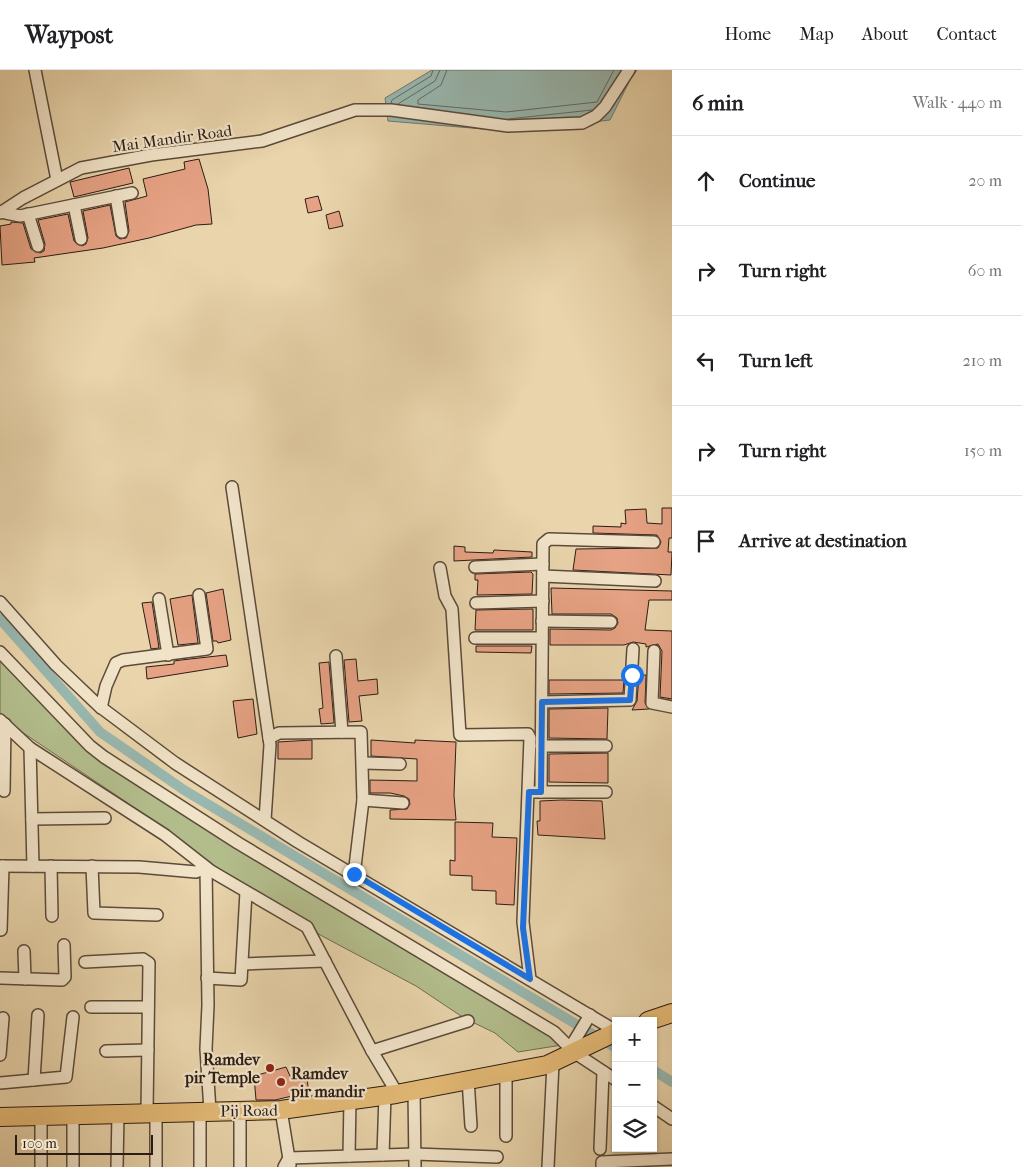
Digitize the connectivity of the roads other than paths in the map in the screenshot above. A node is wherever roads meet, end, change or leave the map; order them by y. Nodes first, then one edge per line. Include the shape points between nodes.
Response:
1 (36, 70) edge
2 (629, 70) edge
3 (57, 180) junction
4 (132, 193) dead end
5 (116, 196) junction
6 (74, 205) junction
7 (28, 214) junction
8 (2, 215) edge
9 (122, 232) dead end
10 (81, 239) dead end
11 (38, 246) dead end
12 (232, 487) dead end
13 (654, 542) dead end
14 (475, 567) dead end
15 (440, 568) dead end
16 (543, 570) junction
17 (655, 581) dead end
18 (199, 595) dead end
19 (159, 599) dead end
20 (0, 602) edge
21 (476, 602) dead end
22 (542, 602) junction
23 (542, 622) junction
24 (611, 622) dead end
25 (475, 638) dead end
26 (542, 638) junction
27 (633, 649) dead end
28 (654, 651) dead end
29 (0, 652) edge
30 (168, 655) junction
31 (336, 656) dead end
32 (542, 702) junction
33 (672, 707) edge
34 (101, 708) junction
35 (3, 722) edge
36 (342, 732) junction
37 (269, 738) junction
38 (541, 746) junction
39 (606, 746) dead end
40 (30, 748) junction
41 (363, 763) junction
42 (400, 764) dead end
43 (4, 792) dead end
44 (529, 792) junction
45 (541, 792) junction
46 (606, 792) dead end
47 (363, 800) junction
48 (402, 803) dead end
49 (106, 818) dead end
50 (32, 819) junction
51 (265, 820) junction
52 (1, 866) edge
53 (34, 866) junction
54 (51, 866) junction
55 (92, 866) junction
56 (206, 868) junction
57 (354, 874) junction
58 (246, 892) junction
59 (157, 915) dead end
60 (52, 916) dead end
61 (1, 930) dead end
62 (64, 945) dead end
63 (24, 951) dead end
64 (325, 961) junction
65 (85, 962) dead end
66 (243, 964) junction
67 (0, 978) edge
68 (207, 978) junction
69 (25, 979) junction
70 (530, 979) junction
71 (148, 1006) junction
72 (92, 1008) dead end
73 (672, 1013) edge
74 (38, 1015) dead end
75 (73, 1016) dead end
76 (589, 1016) junction
77 (3, 1018) dead end
78 (657, 1018) edge
79 (468, 1021) dead end
80 (612, 1030) edge
81 (612, 1033) edge
82 (574, 1049) junction
83 (148, 1050) junction
84 (106, 1051) dead end
85 (372, 1051) junction
86 (0, 1055) edge
87 (553, 1062) junction
88 (506, 1072) junction
89 (603, 1072) junction
90 (612, 1078) edge
91 (34, 1080) junction
92 (468, 1080) junction
93 (0, 1083) edge
94 (399, 1092) junction
95 (350, 1100) junction
96 (654, 1107) edge
97 (281, 1110) junction
98 (205, 1111) junction
99 (240, 1111) junction
100 (151, 1112) junction
101 (118, 1113) junction
102 (73, 1115) junction
103 (41, 1116) junction
104 (0, 1117) edge
105 (672, 1119) edge
106 (471, 1126) dead end
107 (506, 1136) dead end
108 (600, 1149) dead end
109 (415, 1154) junction
110 (383, 1155) junction
111 (349, 1156) junction
112 (497, 1157) dead end
113 (672, 1159) edge
114 (288, 1164) edge
115 (624, 1164) edge
116 (41, 1167) edge
117 (73, 1167) edge
118 (117, 1167) edge
119 (156, 1167) edge
120 (200, 1167) edge
121 (240, 1167) edge
122 (415, 1167) edge
123 (548, 1167) edge
124 (602, 1167) edge

1 - 3 street
2 - 3 street, Mai Mandir Road via 605,106 596,116 582,123 508,126 391,110 355,110 262,141 81,168
3 - 8 street, Mai Mandir Road
4 - 5 street
5 - 6 street
5 - 9 street
6 - 7 street
6 - 10 street
7 - 8 street
7 - 11 street
12 - 37 street
13 - 16 street via 549,539 543,544
14 - 16 street
15 - 44 street via 445,596 452,609 460,735 530,735
16 - 17 street
16 - 22 street
18 - 30 street via 207,650
19 - 30 street
20 - 34 street via 60,669
21 - 22 street
22 - 23 street
23 - 24 street
23 - 26 street
25 - 26 street
26 - 32 street
27 - 32 street via 630,700
28 - 33 street via 652,703
29 - 82 street via 104,757 238,843 554,1032
30 - 34 street via 116,663
31 - 36 street
32 - 38 street
34 - 51 street via 176,763
35 - 40 street
35 - 43 street
36 - 37 street via 279,733
36 - 41 street via 361,732
37 - 51 street
38 - 39 street
38 - 45 street
40 - 50 street
40 - 56 street via 165,835
41 - 42 street
41 - 47 street
44 - 45 street
44 - 70 street via 523,928
45 - 46 street
47 - 48 street
47 - 57 street
49 - 50 street
50 - 53 street
51 - 57 street
52 - 53 street
52 - 61 street
53 - 54 street
54 - 55 street
54 - 60 street
55 - 56 street via 196,872
55 - 59 street via 94,913
56 - 58 street
56 - 68 street
57 - 70 street
58 - 64 street via 307,927
58 - 66 street
62 - 69 street via 64,979
63 - 69 street
64 - 66 street
64 - 85 street
65 - 71 street via 147,960
66 - 68 street via 242,980
67 - 69 street
68 - 98 street
70 - 76 street
71 - 72 street
71 - 83 street
73 - 78 main road
74 - 91 street
75 - 91 street via 67,1076
76 - 80 street
76 - 82 street
77 - 86 street
79 - 85 street
81 - 82 main road, Pij Road
82 - 87 main road, Pij Road
82 - 89 street
83 - 84 street
83 - 100 street
85 - 94 street
87 - 88 main road, Pij Road
87 - 123 street
88 - 92 main road, Pij Road
88 - 107 street
89 - 90 street
89 - 108 street
91 - 93 street
92 - 94 main road, Pij Road
92 - 106 street
94 - 95 main road, Pij Road
94 - 109 street
94 - 110 street
95 - 97 main road, Pij Road
95 - 111 street
96 - 105 street
97 - 99 main road, Pij Road
97 - 114 street
98 - 99 main road, Pij Road
98 - 100 main road, Pij Road
98 - 120 street
99 - 121 street
100 - 101 main road, Pij Road
100 - 119 street
101 - 102 main road, Pij Road
101 - 118 street
102 - 103 main road, Pij Road
102 - 117 street
103 - 104 main road, Pij Road
103 - 116 street
109 - 110 street
109 - 112 street
109 - 122 street
110 - 111 street
111 - 114 street
113 - 115 street
115 - 124 street via 602,1162

